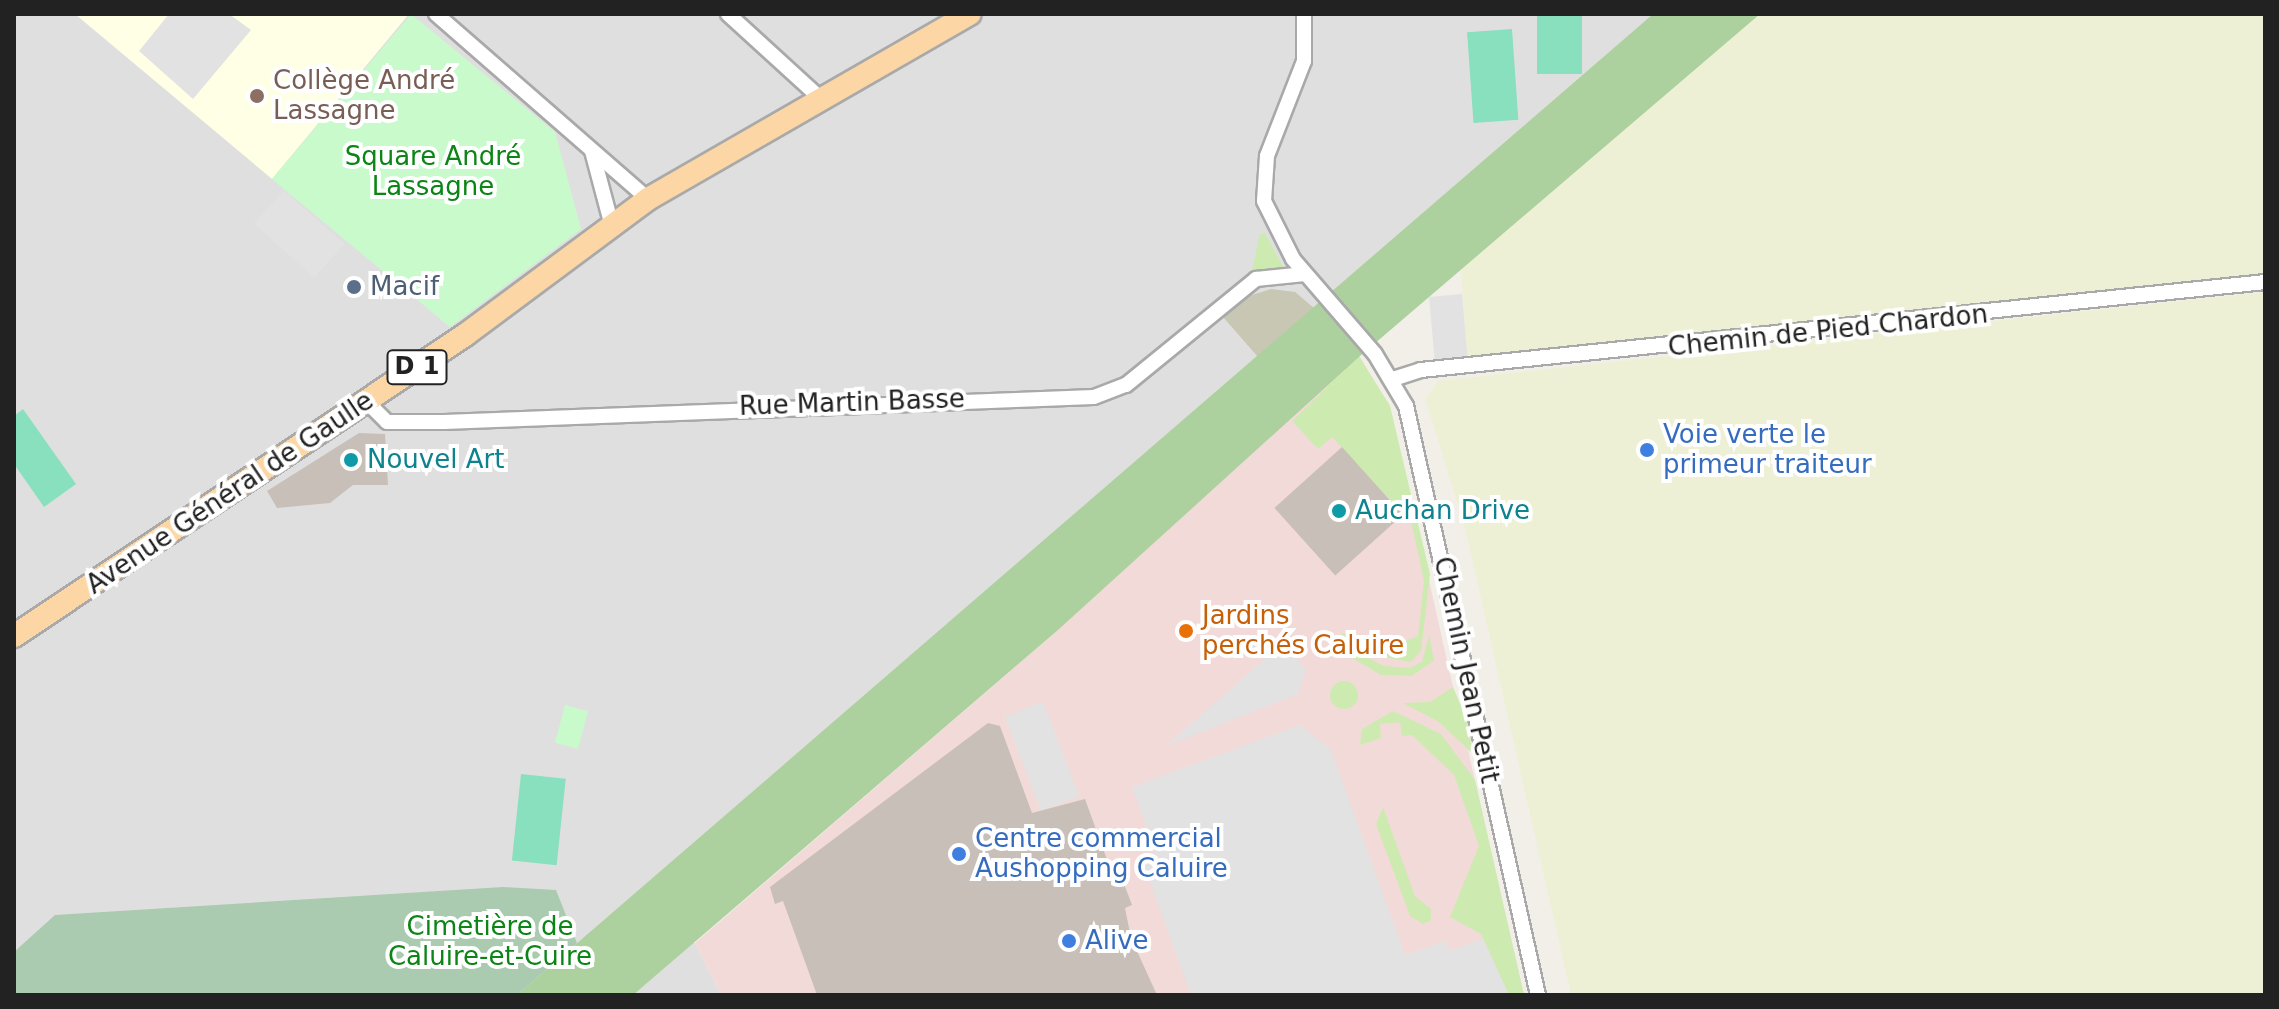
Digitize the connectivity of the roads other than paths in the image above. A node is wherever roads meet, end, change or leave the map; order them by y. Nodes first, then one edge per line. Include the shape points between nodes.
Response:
1 (436, 14) edge
2 (728, 14) edge
3 (970, 14) edge
4 (1304, 14) edge
5 (821, 99) junction
6 (592, 151) junction
7 (648, 199) junction
8 (612, 226) junction
9 (1305, 274) junction
10 (2265, 282) edge
11 (1393, 379) junction
12 (367, 402) junction
13 (14, 636) edge
14 (1538, 995) edge

1 - 6 street
2 - 5 street
3 - 5 main road, Avenue Général de Gaulle / D 1
4 - 9 street, Chemin Jean Petit via 1304,61 1267,156 1263,189 1276,232
5 - 7 main road, Avenue Général de Gaulle / D 1
6 - 7 street
6 - 8 street
7 - 8 main road, Avenue Général de Gaulle / D 1
8 - 12 main road, Avenue Général de Gaulle / D 1
9 - 11 street, Chemin Jean Petit
9 - 12 street, Rue Martin Basse via 1256,279 1126,385 1094,397 444,422 387,422
10 - 11 street, Chemin de Pied Chardon via 1421,370
11 - 14 street, Chemin Jean Petit via 1406,406 1438,541
12 - 13 main road, Avenue Général de Gaulle / D 1

